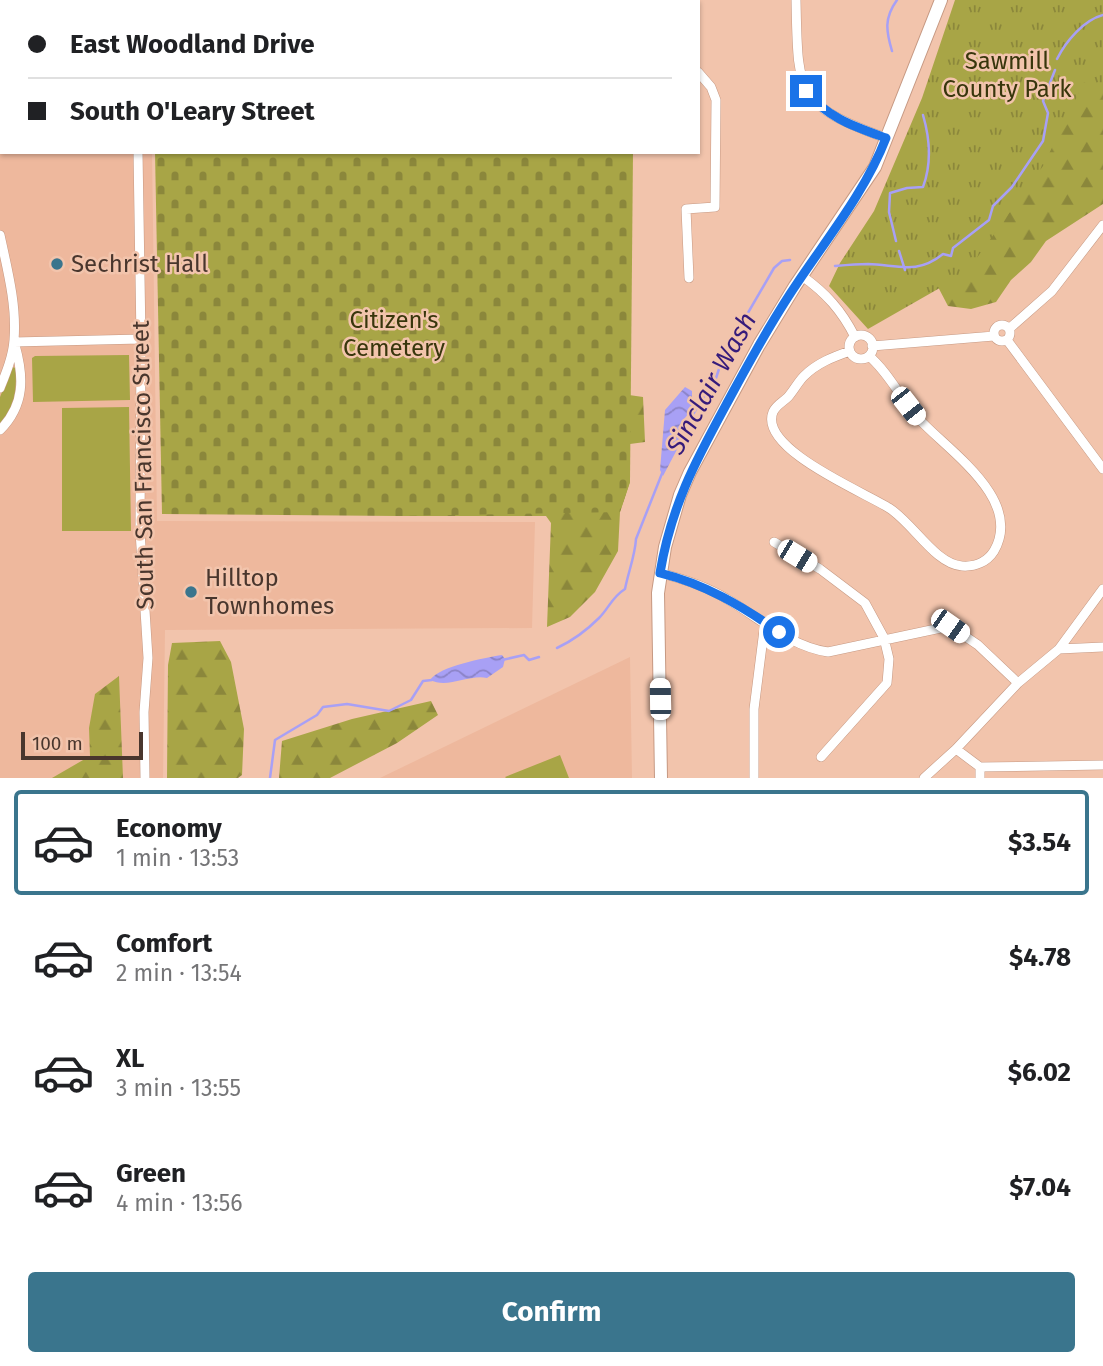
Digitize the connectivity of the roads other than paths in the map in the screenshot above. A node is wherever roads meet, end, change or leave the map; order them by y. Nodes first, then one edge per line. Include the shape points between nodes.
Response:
1 (796, 0) edge
2 (942, 0) edge
3 (700, 74) edge
4 (886, 138) junction
5 (138, 154) edge
6 (1103, 225) edge
7 (0, 235) edge
8 (802, 276) junction
9 (689, 278) dead end
10 (1010, 328) junction
11 (994, 336) junction
12 (855, 337) junction
13 (141, 339) junction
14 (1007, 341) junction
15 (14, 342) junction
16 (872, 346) junction
17 (850, 351) junction
18 (869, 356) junction
19 (0, 388) edge
20 (0, 430) edge
21 (1103, 468) edge
22 (774, 542) dead end
23 (660, 573) junction
24 (1103, 589) edge
25 (765, 622) junction
26 (884, 638) junction
27 (1103, 647) edge
28 (1059, 649) junction
29 (1018, 683) junction
30 (956, 749) junction
31 (821, 757) dead end
32 (1103, 765) edge
33 (980, 767) junction
34 (145, 778) edge
35 (661, 778) edge
36 (754, 778) edge
37 (925, 778) edge
38 (980, 778) edge

1 - 4 street via 797,60 806,91 817,105 840,120
2 - 4 main road
3 - 9 street via 716,100 715,207 686,209
4 - 8 main road via 875,167
5 - 13 street, South San Francisco Street
6 - 10 street via 1052,290
7 - 15 street via 10,282
8 - 12 street via 831,299
8 - 23 main road via 690,472 673,516
10 - 11 street via 1003,324
10 - 14 street
11 - 14 street
11 - 16 street
12 - 16 street via 868,338
12 - 17 street
13 - 15 street
13 - 34 street, South San Francisco Street via 140,531 148,658
14 - 21 street
15 - 19 street
15 - 20 street via 21,366 21,394
16 - 18 street
17 - 18 street via 856,358
17 - 18 street via 806,374 774,409 773,426 786,445 808,462 897,513 943,559 962,566 979,564 993,552 999,534 999,514 992,496 979,477 917,417
22 - 26 street via 865,603
23 - 25 street via 703,586
23 - 35 main road
24 - 28 street
25 - 26 street via 794,643 828,652
25 - 36 street via 754,709
26 - 29 street via 950,626
26 - 31 street via 889,659 887,683
27 - 28 street
28 - 29 street
29 - 30 street
30 - 33 street
30 - 37 street
32 - 33 street
33 - 38 street

